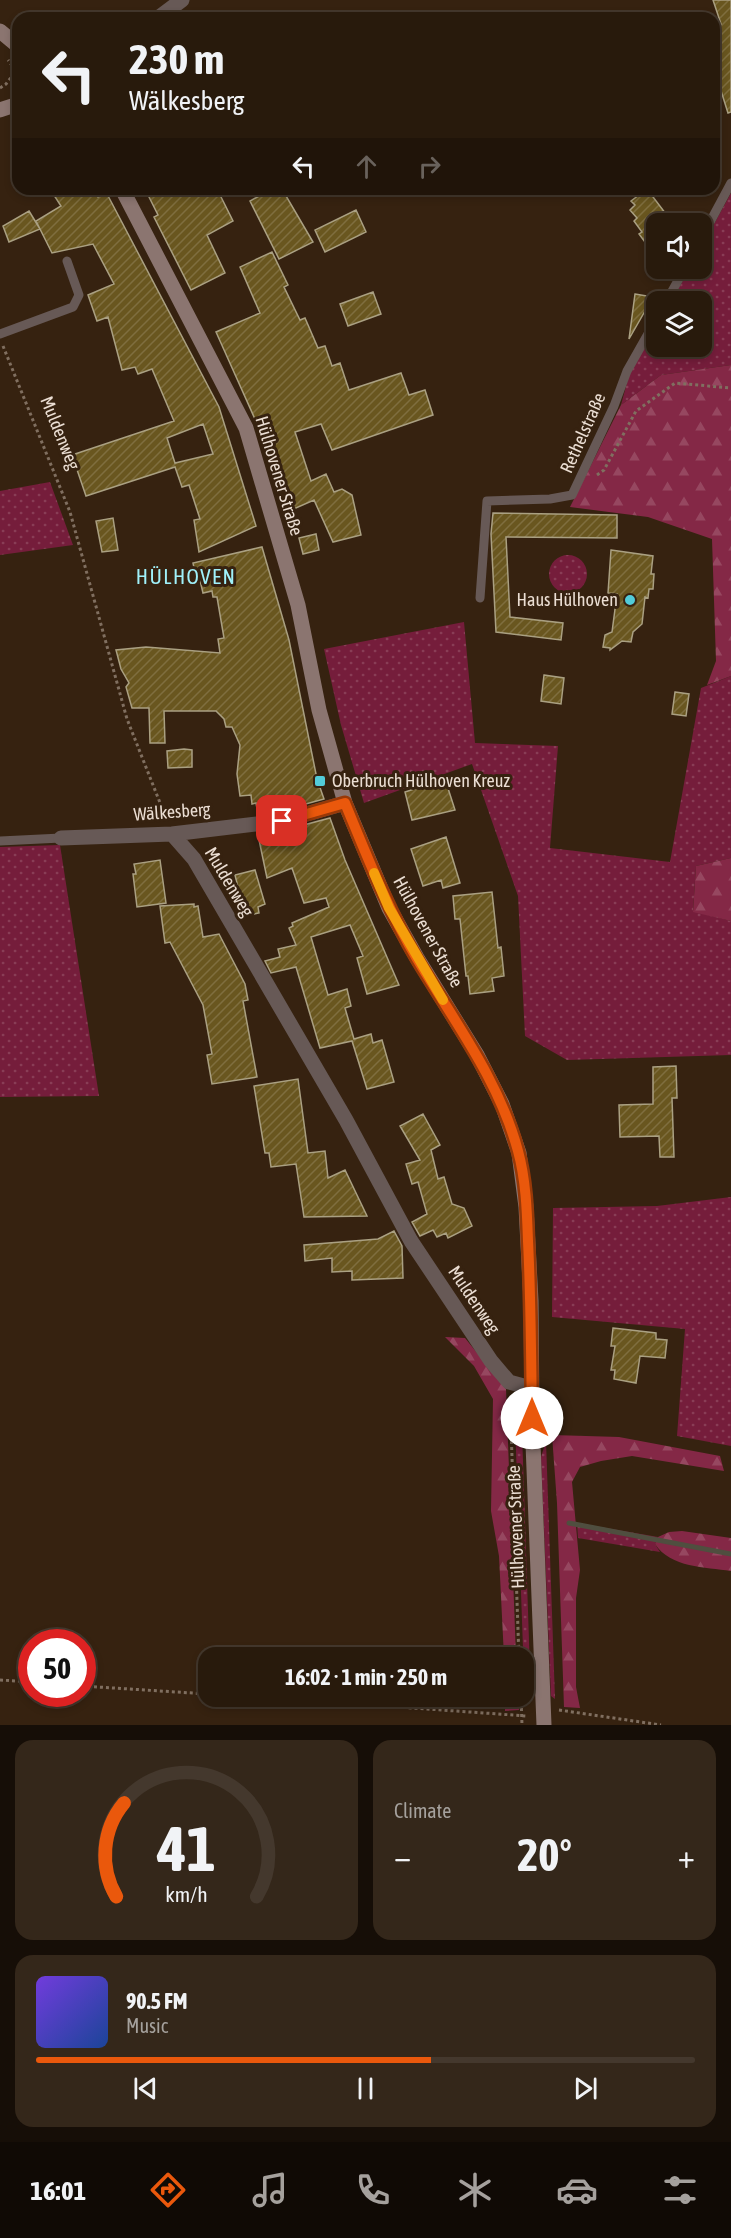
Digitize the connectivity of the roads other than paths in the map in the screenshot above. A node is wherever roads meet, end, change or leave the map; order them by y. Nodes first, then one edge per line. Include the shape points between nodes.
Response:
1 (182, 0) edge
2 (166, 12) edge
3 (0, 32) edge
4 (12, 41) edge
5 (731, 183) edge
6 (125, 195) edge
7 (712, 218) edge
8 (67, 261) dead end
9 (0, 336) edge
10 (646, 337) edge
11 (480, 598) dead end
12 (345, 803) junction
13 (172, 834) junction
14 (61, 838) joint
15 (0, 841) edge
16 (531, 1388) junction
17 (544, 1724) edge

1 - 2 street
3 - 4 main road
5 - 7 lane
6 - 12 main road, Hülhovener Straße via 246,428 298,605 319,710
8 - 9 lane via 79,295 73,307
10 - 11 lane, Rethelstraße via 572,495 487,501
12 - 13 street, Wälkesberg via 282,821
12 - 16 main road, Hülhovener Straße via 389,908 487,1075 519,1153 531,1301
13 - 14 street, Wälkesberg
13 - 16 street, Muldenweg via 194,859 346,1120 411,1241 491,1361 509,1382
14 - 15 lane, Wälkesberg
16 - 17 main road, Hülhovener Straße

